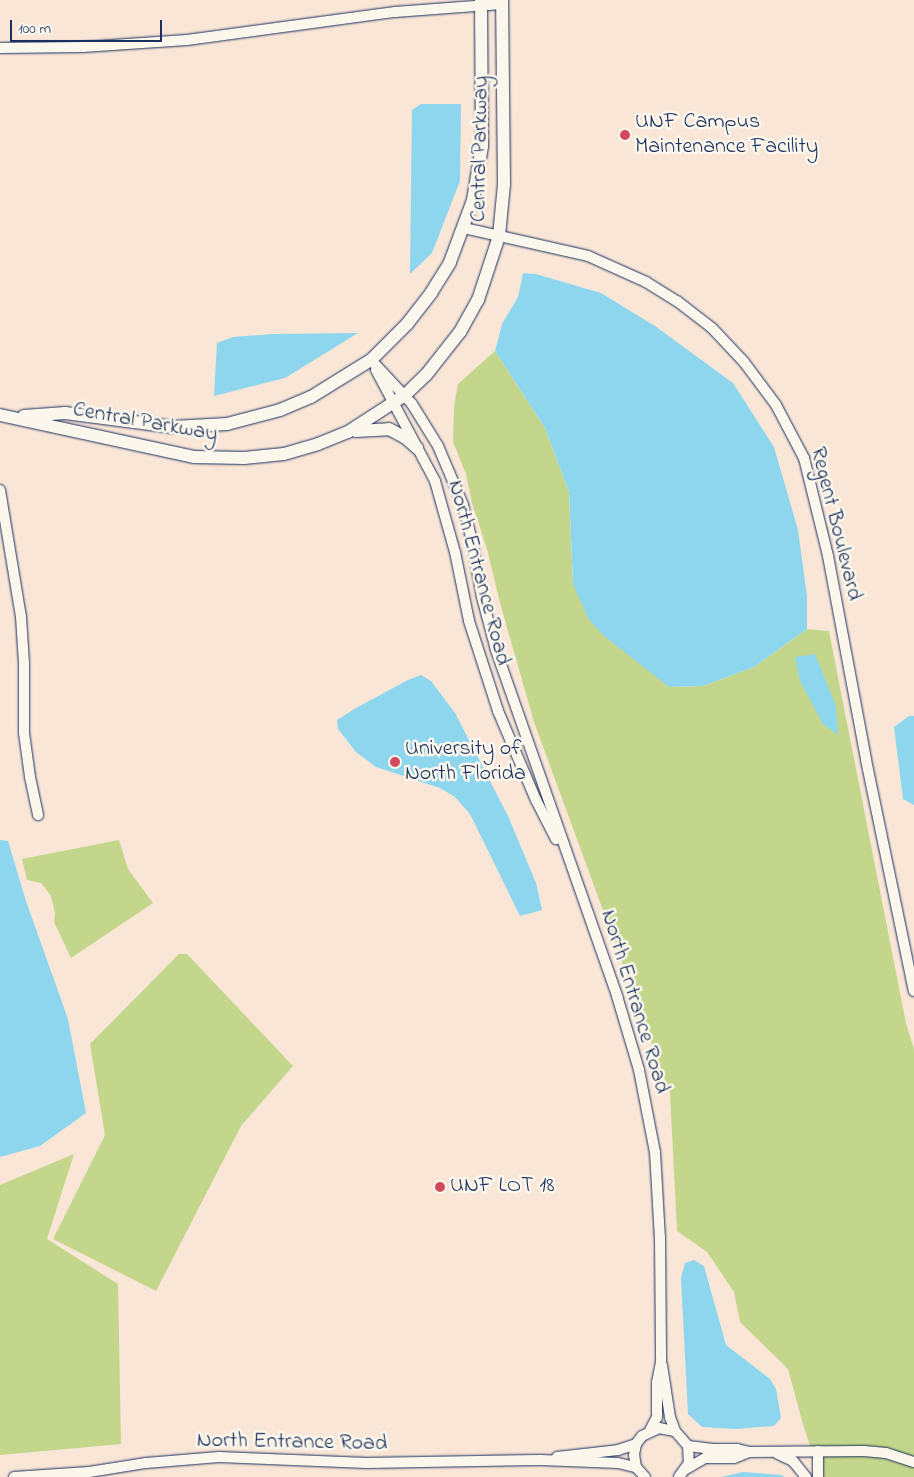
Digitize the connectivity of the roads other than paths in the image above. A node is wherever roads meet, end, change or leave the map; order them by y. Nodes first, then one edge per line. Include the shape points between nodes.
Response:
1 (502, 2) edge
2 (481, 3) edge
3 (0, 48) edge
4 (464, 228) junction
5 (499, 236) junction
6 (371, 360) junction
7 (405, 395) junction
8 (392, 404) junction
9 (4, 416) edge
10 (348, 432) junction
11 (417, 448) junction
12 (0, 490) edge
13 (495, 645) junction
14 (484, 669) junction
15 (38, 815) dead end
16 (569, 864) junction
17 (914, 991) edge
18 (661, 1362) junction
19 (650, 1430) junction
20 (675, 1431) junction
21 (636, 1444) junction
22 (688, 1446) junction
23 (818, 1451) junction
24 (749, 1452) junction
25 (772, 1452) junction
26 (541, 1460) junction
27 (914, 1462) edge
28 (636, 1467) junction
29 (683, 1473) edge
30 (14, 1477) edge
31 (645, 1477) edge
32 (806, 1477) edge
33 (818, 1477) edge

1 - 2 street
1 - 5 street, Central Parkway via 504,184
2 - 3 street via 187,40 83,47
2 - 4 street, Central Parkway via 482,146 473,200
4 - 5 street, Regent Boulevard
4 - 6 street, Central Parkway via 450,262 431,293 408,324
5 - 7 street, Central Parkway via 478,300 460,332 426,375
5 - 17 street, Regent Boulevard via 588,256 646,282 677,301 712,328 744,362 776,406 804,458 828,556
6 - 7 street, North Entrance Road
6 - 8 street, North Entrance Road
6 - 9 street, Central Parkway via 311,397 280,410 227,424 167,426 64,413
7 - 8 street, Central Parkway
7 - 13 street, North Entrance Road via 438,446 463,505
8 - 10 street, Central Parkway
8 - 11 street, North Entrance Road
9 - 10 street, Central Parkway via 194,457 244,458 284,454
10 - 11 street via 389,429
11 - 14 street, North Entrance Road via 444,507 469,622
12 - 15 street via 21,617 24,733
13 - 14 street via 492,658
13 - 16 street, North Entrance Road
14 - 16 street, North Entrance Road via 536,800
16 - 18 street, North Entrance Road via 629,1034 655,1152 660,1238
18 - 19 street via 657,1382 657,1417
18 - 20 street
19 - 20 street
19 - 21 street
20 - 22 street
21 - 26 street via 618,1450
21 - 28 street
22 - 24 street via 737,1448
22 - 29 street via 690,1457
23 - 25 street
23 - 27 street via 886,1453
23 - 33 street
24 - 25 street
24 - 29 street via 734,1458 705,1458 696,1461
25 - 32 street via 793,1460
26 - 28 street via 618,1463
26 - 30 street, North Entrance Road via 368,1463 219,1457
28 - 31 street

